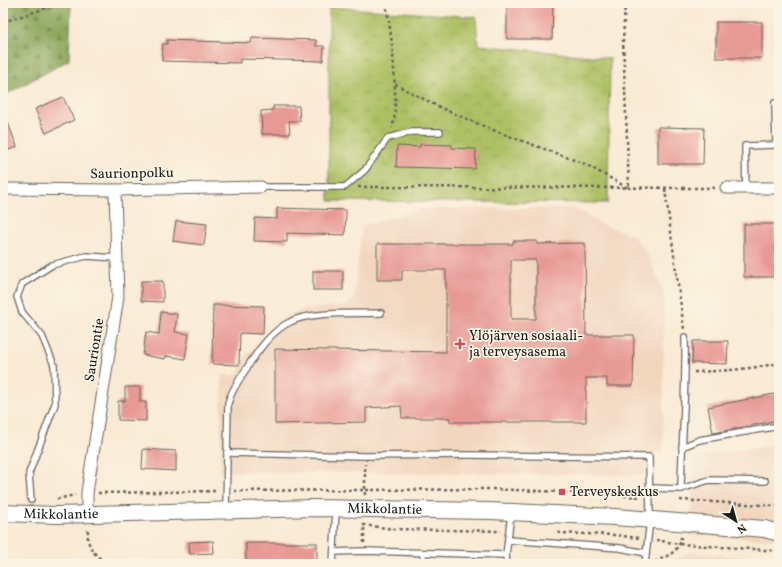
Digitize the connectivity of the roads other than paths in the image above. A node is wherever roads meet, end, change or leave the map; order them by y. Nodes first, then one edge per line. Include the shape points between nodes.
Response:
1 (775, 103) dead end
2 (440, 132) dead end
3 (261, 187) joint
4 (726, 188) road end
5 (746, 188) junction
6 (779, 188) edge
7 (3, 189) edge
8 (115, 190) junction
9 (117, 258) junction
10 (381, 313) dead end
11 (685, 337) road end
12 (779, 426) edge
13 (682, 447) junction
14 (227, 453) junction
15 (765, 482) dead end
16 (650, 488) junction
17 (681, 489) junction
18 (31, 500) dead end
19 (226, 510) junction
20 (511, 512) junction
21 (3, 513) edge
22 (87, 514) junction
23 (336, 516) junction
24 (650, 520) junction
25 (774, 529) edge
26 (508, 540) junction
27 (334, 552) junction
28 (423, 553) junction
29 (646, 553) junction
30 (506, 555) junction
31 (333, 564) edge
32 (423, 564) edge
33 (507, 564) edge
34 (646, 564) edge

1 - 5 lane via 776,145 745,146
2 - 3 lane via 412,132 388,138 365,170 345,187
3 - 8 street, Saurionpolku
4 - 5 street
5 - 6 street
7 - 8 street, Saurionpolku
8 - 9 street, Sauriontie
9 - 18 lane via 86,256 52,265 22,284 17,297 22,312 42,336 54,366 55,404 29,473
9 - 22 street, Sauriontie via 118,297 89,478
10 - 14 lane via 313,315 291,321 276,332 254,358 230,395
11 - 13 lane
12 - 13 lane via 699,440
13 - 17 lane
14 - 16 lane via 649,457
14 - 19 lane
15 - 17 lane via 709,480
16 - 17 lane
16 - 24 lane
19 - 22 main road, Mikkolantie
19 - 23 main road, Mikkolantie
20 - 23 main road, Mikkolantie
20 - 24 main road, Mikkolantie
20 - 26 lane
21 - 22 main road, Mikkolantie via 56,516
23 - 27 lane
24 - 25 main road, Mikkolantie
24 - 29 lane
26 - 29 lane via 620,548
26 - 30 lane
27 - 28 lane
27 - 31 lane
28 - 30 lane
28 - 32 lane
29 - 34 lane
30 - 33 lane

